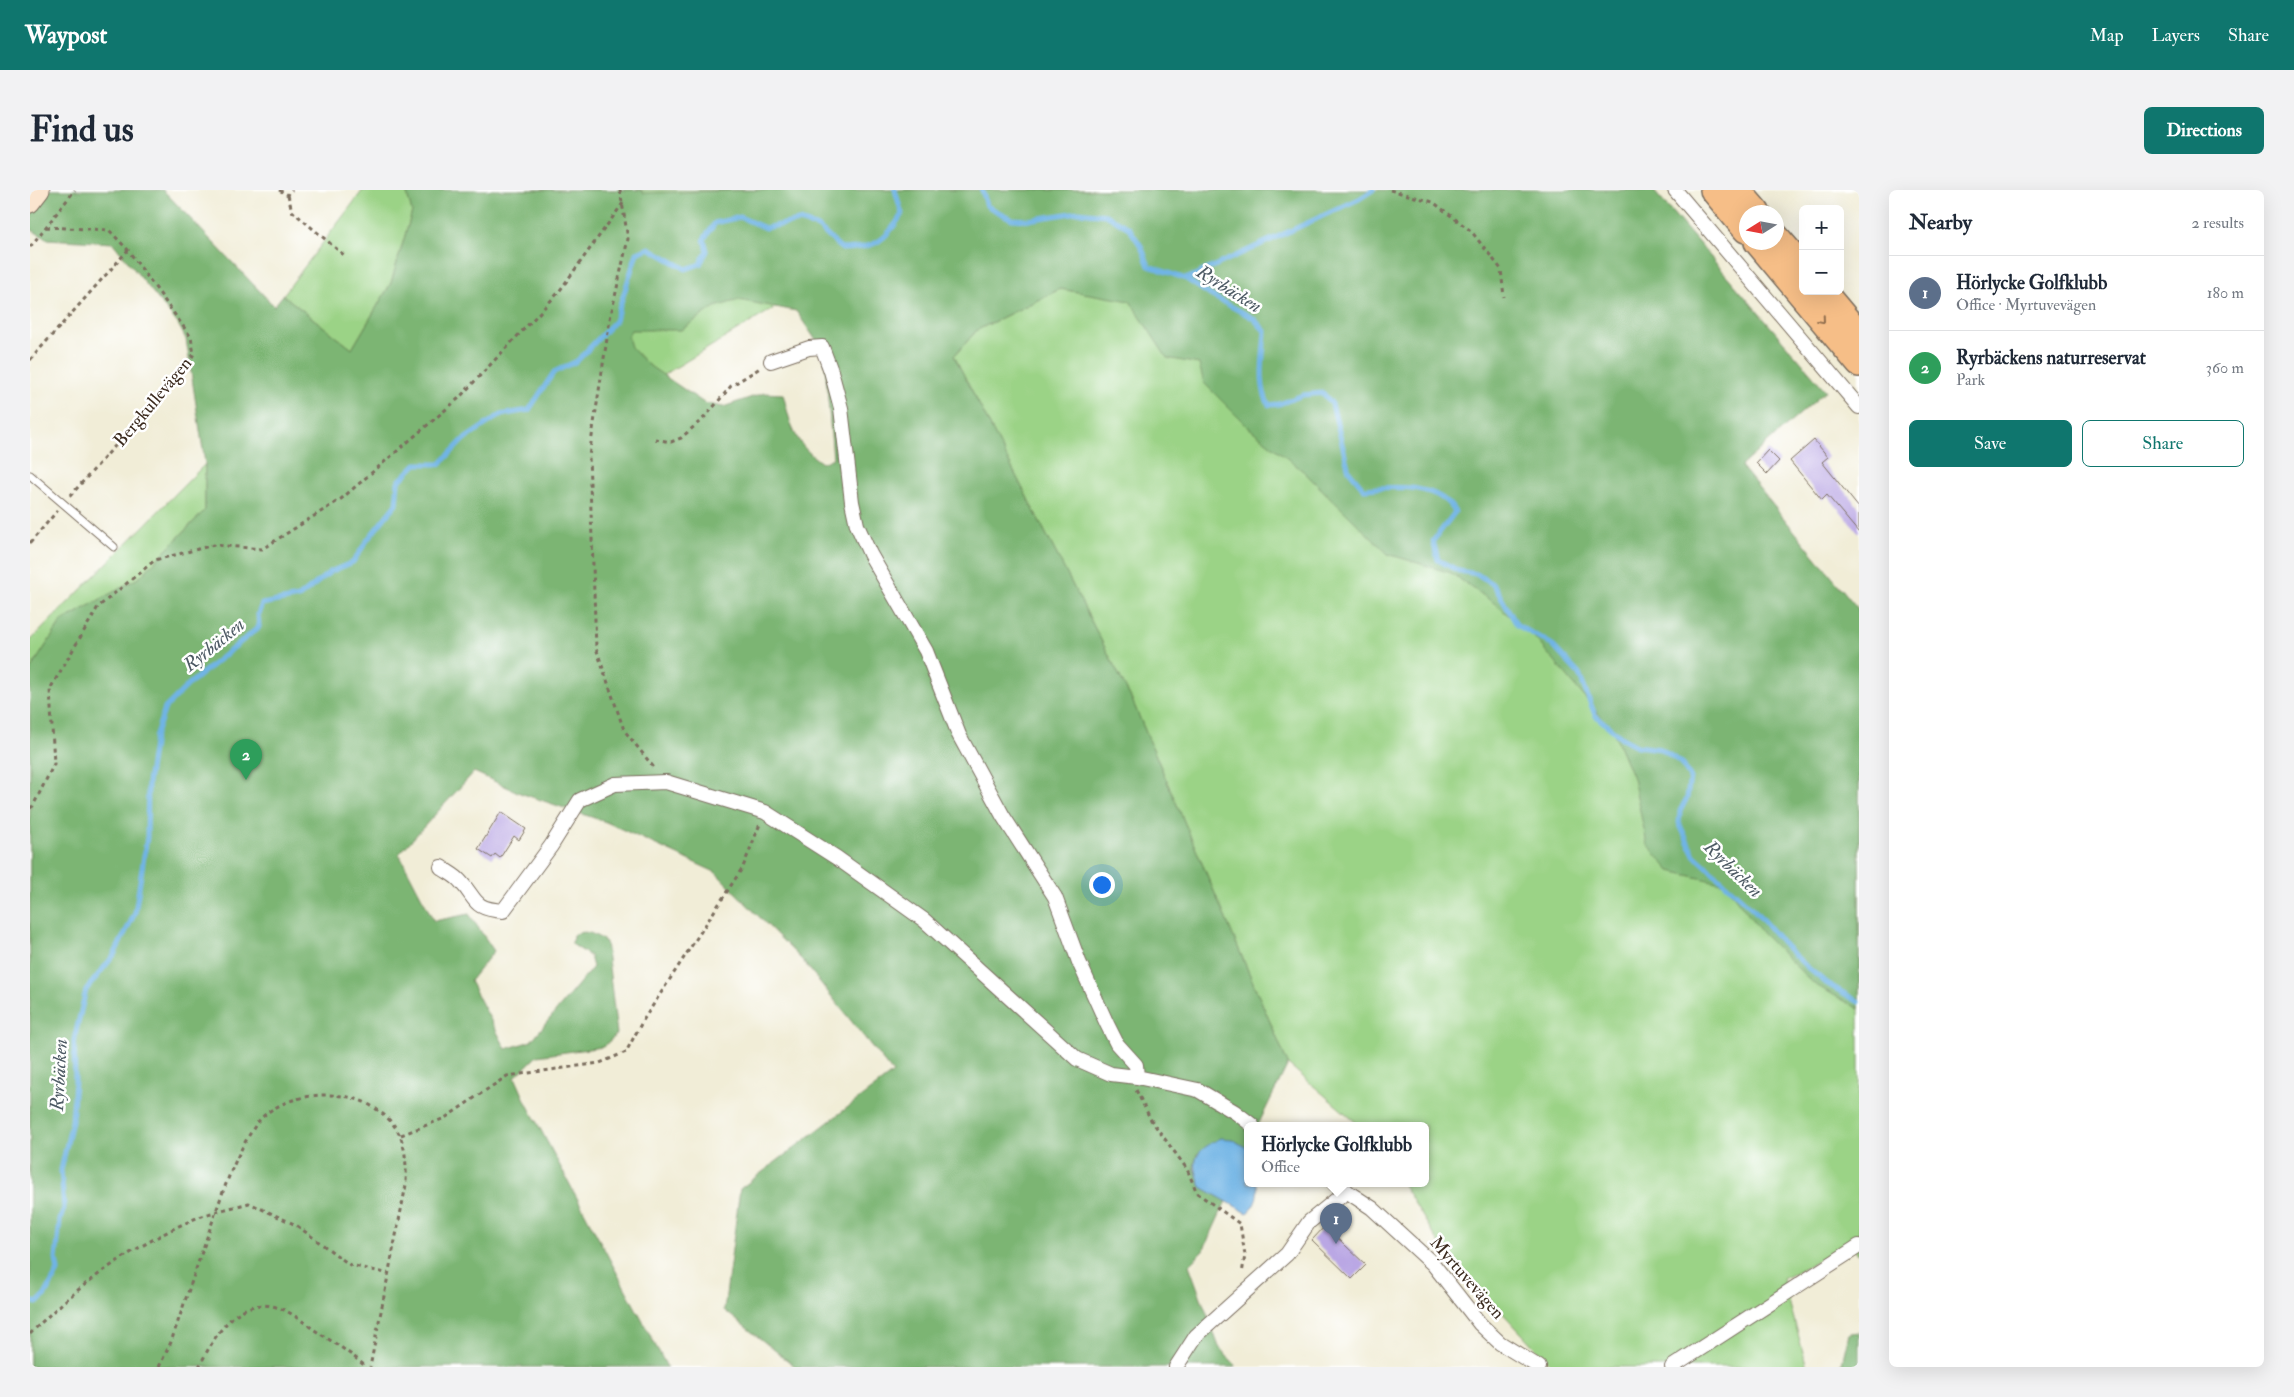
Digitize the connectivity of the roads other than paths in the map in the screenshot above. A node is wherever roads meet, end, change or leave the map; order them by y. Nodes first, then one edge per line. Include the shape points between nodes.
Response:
1 (40, 190) edge
2 (1675, 190) edge
3 (1713, 190) edge
4 (1738, 190) edge
5 (30, 204) edge
6 (1751, 205) edge
7 (1739, 222) edge
8 (1784, 245) edge
9 (1764, 250) edge
10 (1799, 262) edge
11 (1826, 295) edge
12 (1859, 334) edge
13 (771, 361) road end
14 (1859, 364) edge
15 (1859, 407) edge
16 (30, 475) edge
17 (114, 546) dead end
18 (441, 867) dead end
19 (1133, 1077) junction
20 (1248, 1122) edge
21 (1340, 1187) edge
22 (1347, 1191) junction
23 (1859, 1246) edge
24 (1176, 1367) edge
25 (1539, 1367) edge
26 (1672, 1367) edge

1 - 5 street
2 - 15 street
3 - 7 highway
4 - 6 highway
8 - 10 highway
9 -> 14 highway
11 - 12 highway
13 - 19 street via 822,347 841,408 857,525 926,652 964,743 1003,816 1055,897 1107,1024 1117,1044 1136,1065
16 - 17 lane
18 - 19 street via 460,880 474,901 489,909 503,910 551,846 580,800 616,784 666,782 765,812 924,920 1077,1058 1111,1074
19 - 20 street via 1198,1090
21 - 22 street, Myrtuvevägen
22 - 24 street via 1309,1222 1287,1254 1196,1336
22 - 25 street, Myrtuvevägen via 1372,1208 1433,1264 1480,1324 1500,1343
23 - 26 street

